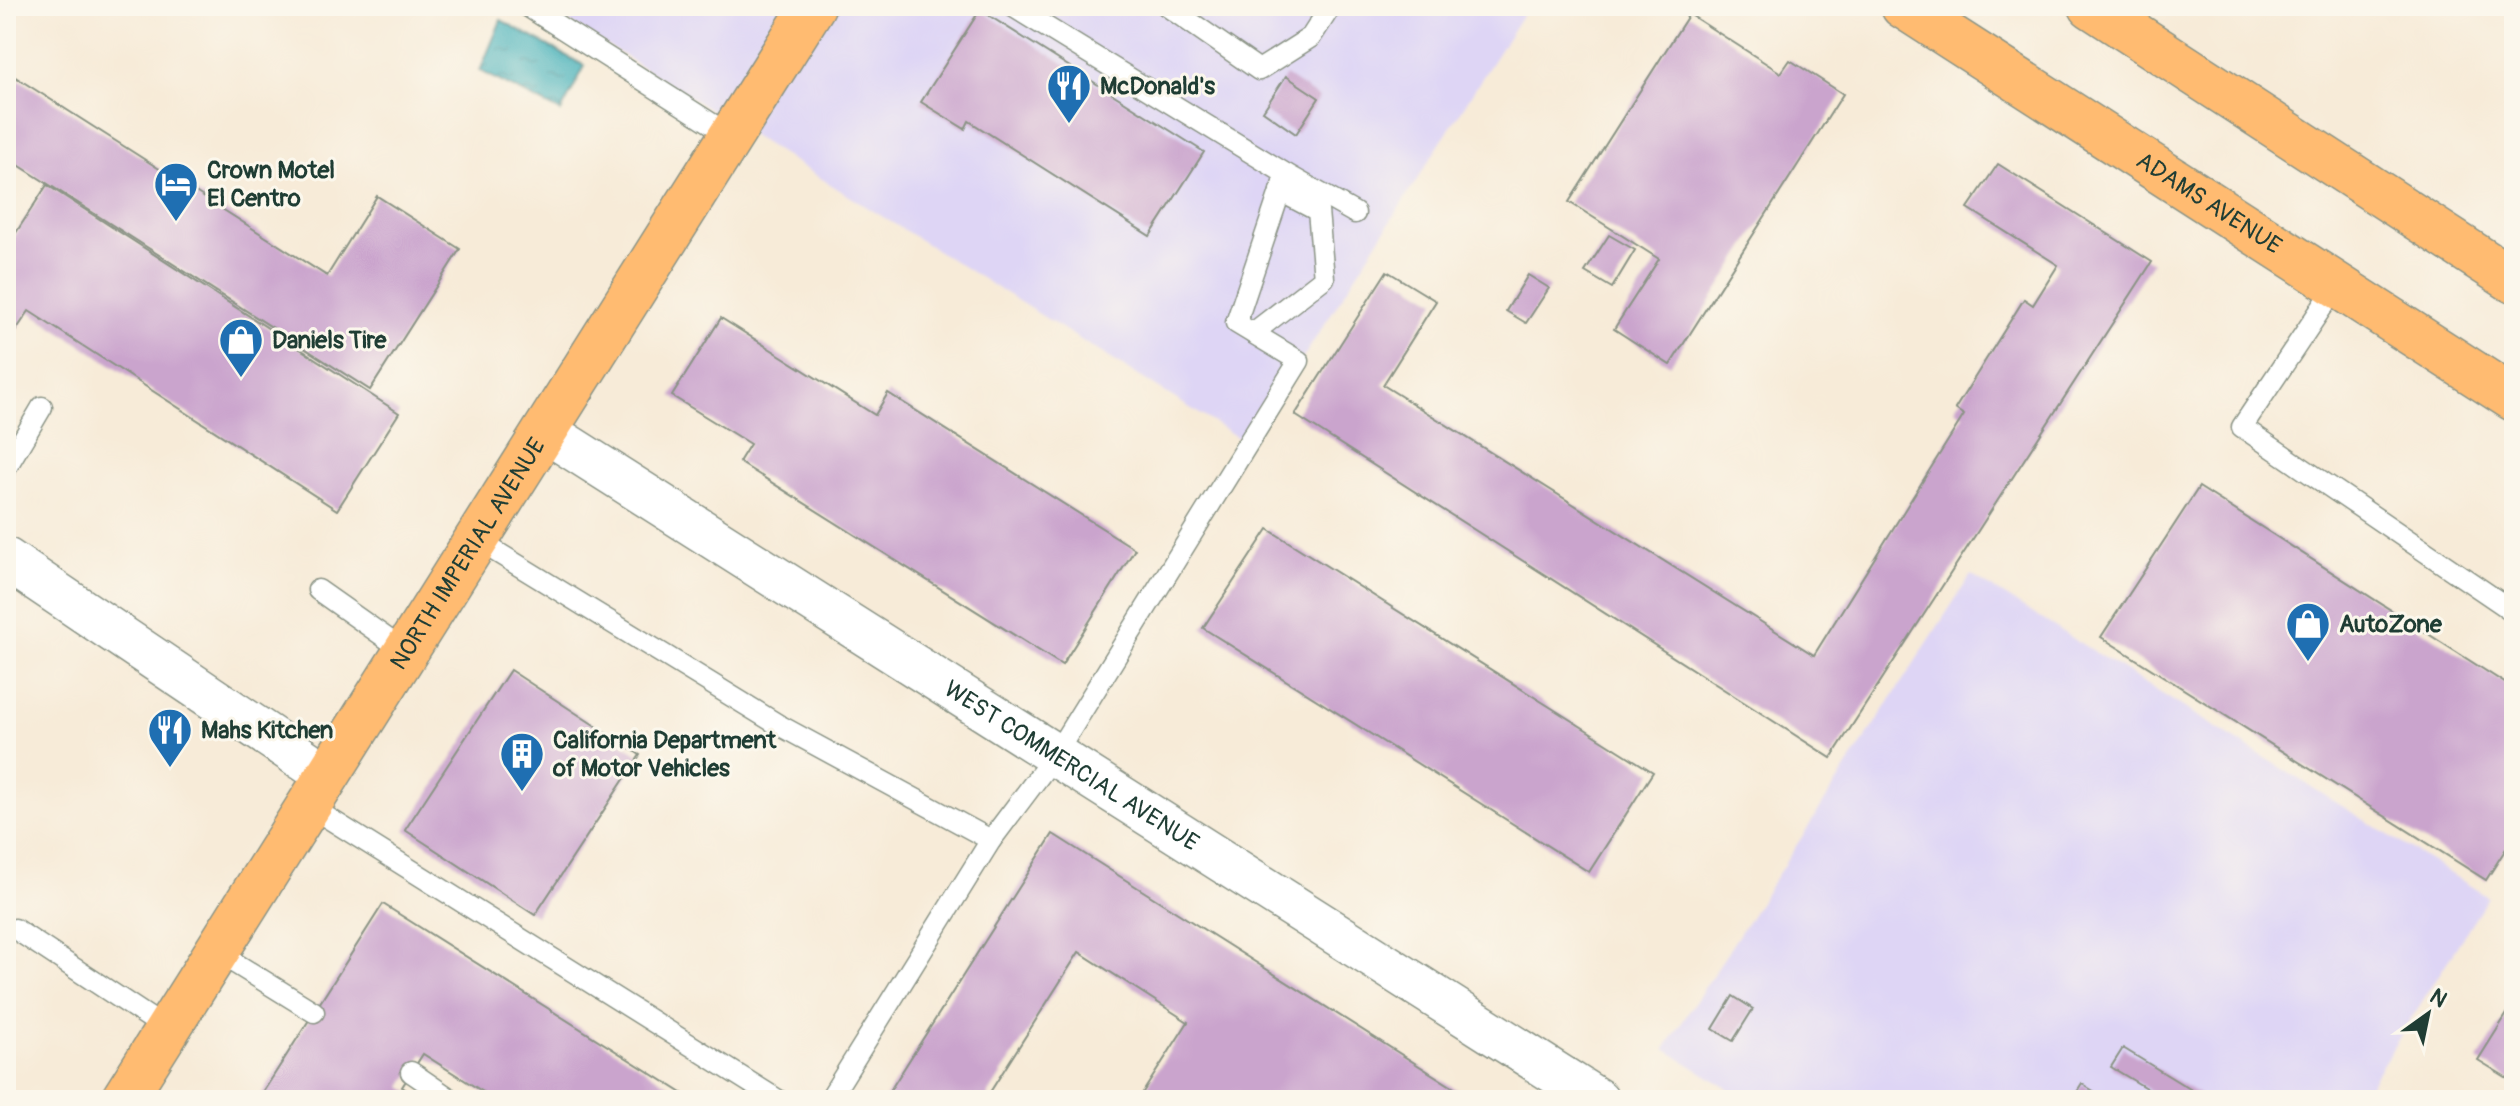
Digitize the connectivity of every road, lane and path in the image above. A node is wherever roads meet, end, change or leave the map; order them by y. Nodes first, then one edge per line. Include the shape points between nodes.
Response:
1 (527, 6) edge
2 (813, 6) edge
3 (1012, 6) edge
4 (1167, 6) edge
5 (1331, 6) edge
6 (1903, 6) edge
7 (2091, 6) edge
8 (731, 136) junction
9 (1283, 183) junction
10 (1355, 213) dead end
11 (2514, 281) edge
12 (2337, 285) junction
13 (1244, 328) junction
14 (2514, 399) edge
15 (42, 407) dead end
16 (545, 431) junction
17 (6, 468) edge
18 (477, 540) junction
19 (6, 559) edge
20 (318, 590) dead end
21 (2514, 612) edge
22 (406, 652) junction
23 (1055, 755) junction
24 (318, 791) junction
25 (991, 840) junction
26 (15, 929) dead end
27 (217, 952) junction
28 (314, 1012) dead end
29 (168, 1030) junction
30 (411, 1072) dead end
31 (123, 1100) edge
32 (452, 1100) edge
33 (778, 1100) edge
34 (829, 1100) edge
35 (1598, 1100) edge

1 - 8 lane
2 - 8 main road, NORTH IMPERIAL AVENUE
3 - 9 lane
4 - 5 lane via 1259,70 1311,37
6 - 12 main road, ADAMS AVENUE
7 - 11 main road
8 - 16 main road, NORTH IMPERIAL AVENUE
9 - 10 lane
9 - 13 lane
9 - 13 lane via 1318,211 1324,278
12 - 14 main road, ADAMS AVENUE
12 - 21 lane via 2242,427
13 - 23 lane via 1299,361
15 - 17 lane
16 - 18 main road, NORTH IMPERIAL AVENUE
16 - 23 street, WEST COMMERCIAL AVENUE
18 - 22 main road, NORTH IMPERIAL AVENUE
18 - 25 lane via 777,724
19 - 24 street
20 - 22 lane
22 - 24 main road, NORTH IMPERIAL AVENUE
23 - 25 lane
23 - 35 street, WEST COMMERCIAL AVENUE
24 - 27 main road, NORTH IMPERIAL AVENUE
24 - 33 lane
25 - 34 lane
26 - 29 lane
27 - 28 lane
27 - 29 main road, NORTH IMPERIAL AVENUE
29 - 31 main road, NORTH IMPERIAL AVENUE
30 - 32 lane

